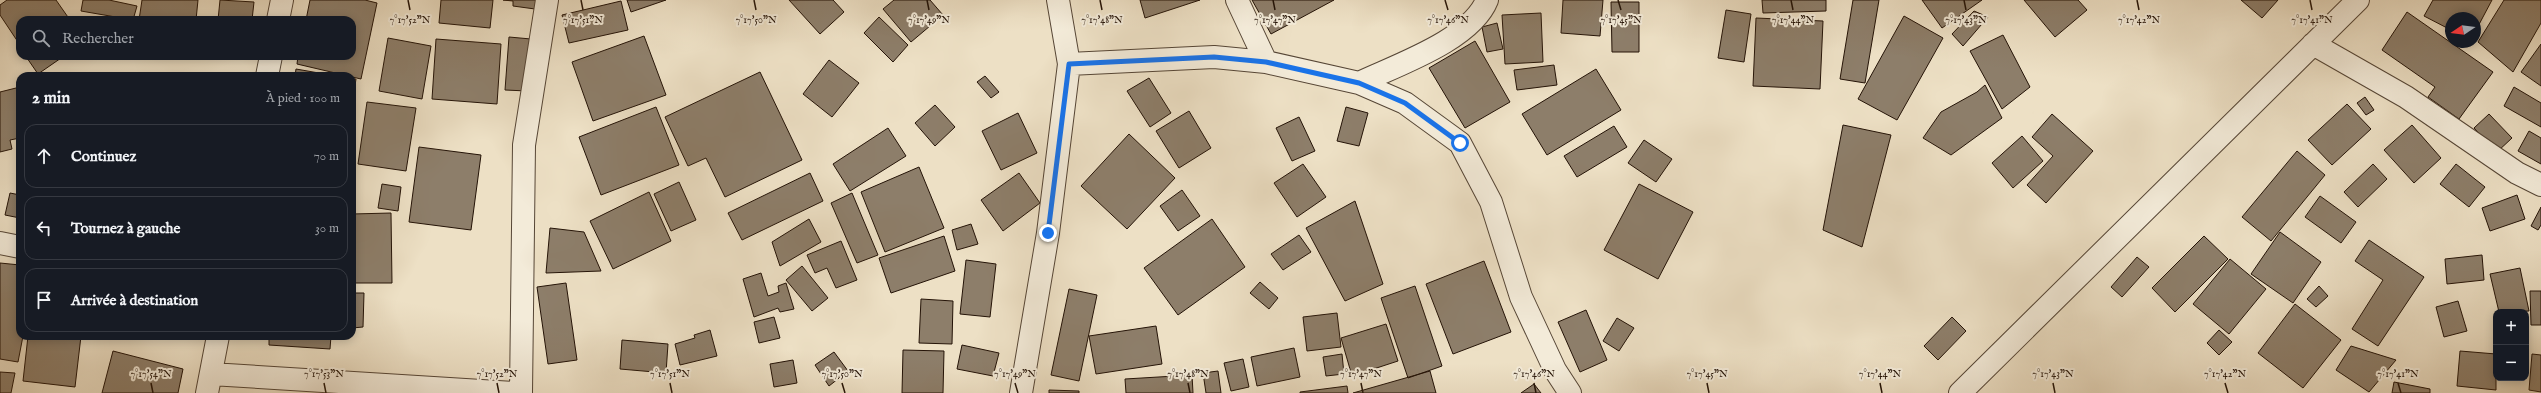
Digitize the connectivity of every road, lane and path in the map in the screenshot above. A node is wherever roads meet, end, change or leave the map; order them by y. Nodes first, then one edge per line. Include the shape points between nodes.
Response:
1 (282, 0) edge
2 (547, 0) edge
3 (1058, 0) edge
4 (1237, 0) edge
5 (1487, 0) edge
6 (2358, 0) edge
7 (279, 16) edge
8 (2313, 44) junction
9 (270, 60) edge
10 (1266, 62) junction
11 (1069, 64) junction
12 (268, 72) edge
13 (1359, 83) junction
14 (2541, 185) edge
15 (0, 243) edge
16 (16, 246) edge
17 (217, 340) edge
18 (209, 384) edge
19 (515, 393) edge
20 (521, 393) edge
21 (1021, 393) edge
22 (1570, 393) edge
23 (1960, 393) edge

1 - 7 street
2 - 20 street via 524,145
3 - 11 street
4 - 10 street
5 - 13 street via 1482,11 1457,36
6 - 8 street
8 - 14 street via 2406,97 2517,173
8 - 23 street
9 - 12 street
10 - 11 street via 1214,57
10 - 13 street
11 - 21 street via 1048,233
13 - 22 street via 1405,103 1460,143 1491,202 1522,297 1555,370
15 - 16 street
17 - 18 street
18 - 19 street

